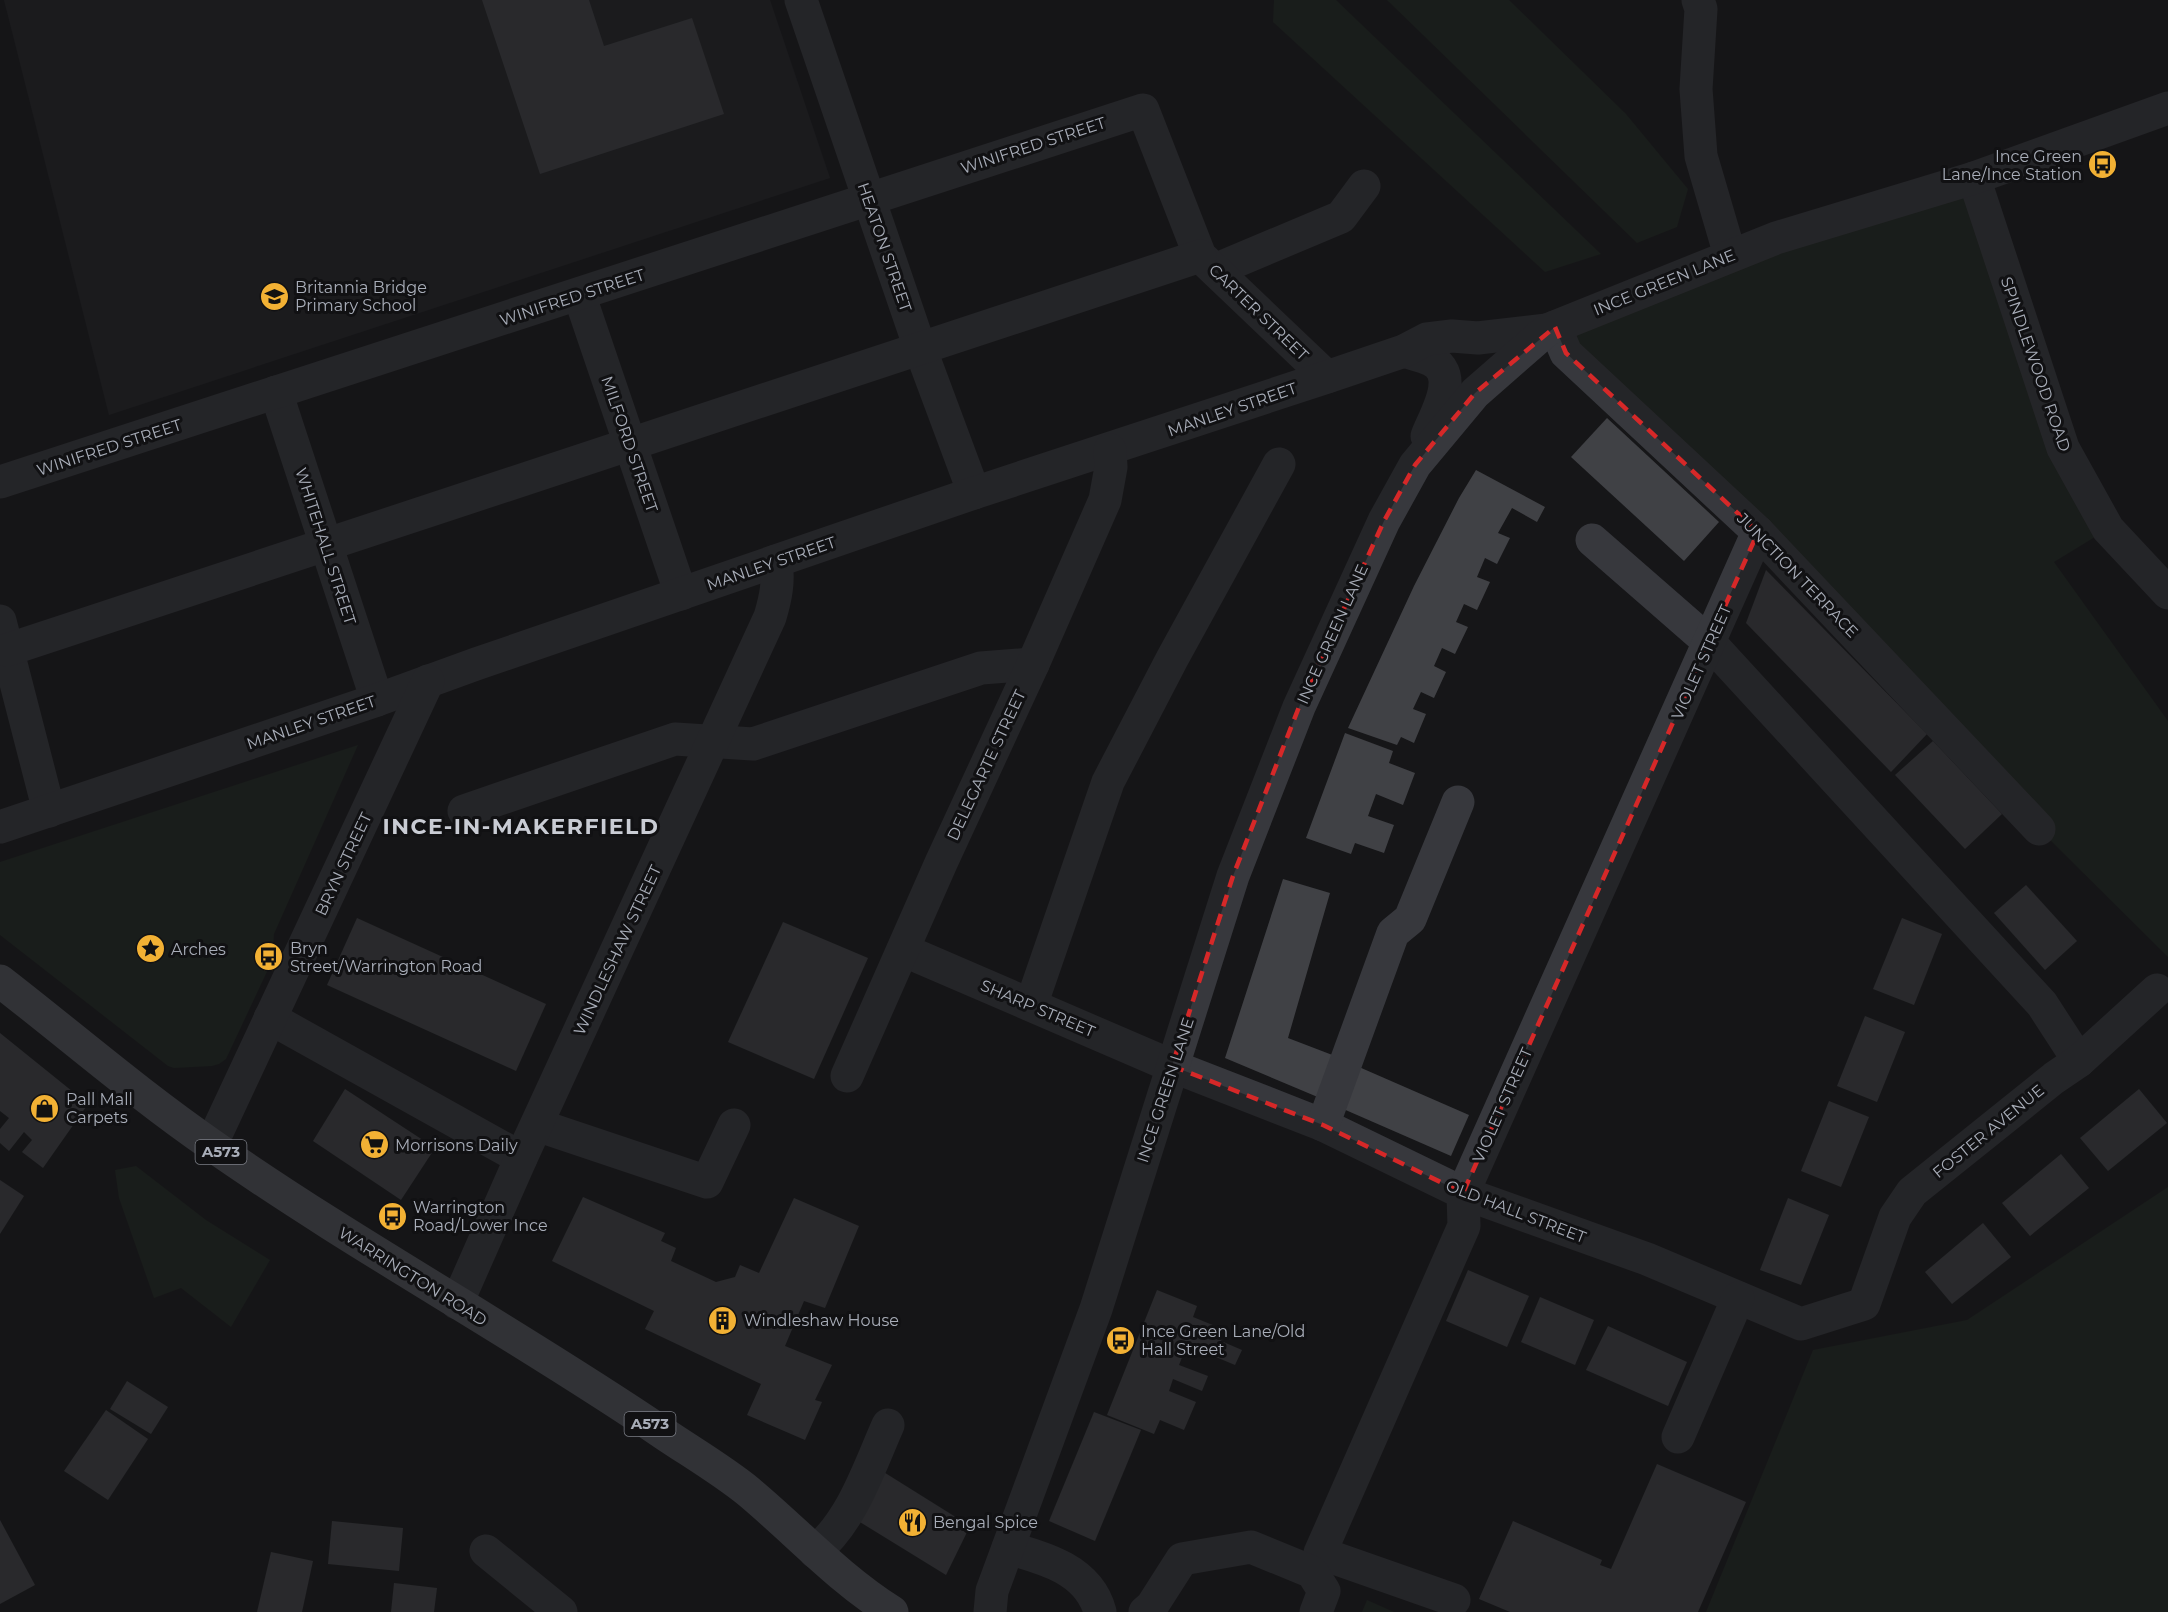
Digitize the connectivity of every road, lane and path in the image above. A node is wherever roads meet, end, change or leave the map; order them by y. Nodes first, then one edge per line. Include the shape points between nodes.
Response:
1 (801, 0) edge
2 (1698, 0) edge
3 (2168, 108) edge
4 (1143, 110) joint
5 (1974, 178) junction
6 (1364, 186) dead end
7 (868, 199) junction
8 (1730, 255) junction
9 (1208, 263) junction
10 (579, 294) junction
11 (1551, 328) junction
12 (920, 348) junction
13 (1404, 351) junction
14 (1327, 377) junction
15 (276, 392) junction
16 (630, 445) junction
17 (1110, 450) junction
18 (1279, 464) dead end
19 (1415, 465) junction
20 (0, 483) edge
21 (974, 493) junction
22 (1758, 532) junction
23 (1592, 540) dead end
24 (326, 545) junction
25 (776, 561) junction
26 (2168, 593) edge
27 (681, 594) junction
28 (4, 635) edge
29 (1710, 643) junction
30 (1034, 664) junction
31 (428, 681) junction
32 (377, 700) junction
33 (713, 741) junction
34 (1458, 802) dead end
35 (49, 811) junction
36 (464, 811) dead end
37 (0, 827) edge
38 (2039, 828) dead end
39 (903, 950) junction
40 (0, 981) edge
41 (2157, 990) dead end
42 (1031, 1005) junction
43 (270, 1018) junction
44 (2079, 1061) junction
45 (1172, 1066) junction
46 (847, 1076) dead end
47 (537, 1125) junction
48 (734, 1125) dead end
49 (1323, 1125) junction
50 (211, 1145) junction
51 (521, 1158) junction
52 (1463, 1193) junction
53 (1738, 1298) junction
54 (457, 1303) junction
55 (1864, 1304) joint
56 (888, 1425) dead end
57 (1678, 1437) dead end
58 (1008, 1548) junction
59 (486, 1551) dead end
60 (822, 1559) junction
61 (1316, 1562) junction
62 (1454, 1600) dead end
63 (561, 1612) edge
64 (858, 1612) edge
65 (892, 1612) edge
66 (990, 1612) edge
67 (1100, 1612) edge
68 (1145, 1612) edge
69 (1316, 1612) edge

1 - 7 street, HEATON STREET
2 - 8 street via 1701,9 1696,88 1701,156
3 - 5 street, INCE GREEN LANE
4 - 7 street, WINIFRED STREET
4 - 9 street, CARTER STREET
5 - 8 street, INCE GREEN LANE via 1822,222
5 - 26 street, SPINDLEWOOD ROAD via 2063,448 2108,529
6 - 9 street via 1341,217
7 - 10 street, WINIFRED STREET
7 - 12 street, HEATON STREET
8 - 11 street, INCE GREEN LANE
9 - 12 street
9 - 14 street, CARTER STREET
10 - 15 street, WINIFRED STREET
10 - 16 street, MILFORD STREET
11 - 13 street, MANLEY STREET via 1509,335 1427,339
11 - 19 street, INCE GREEN LANE via 1475,393
11 - 22 street, JUNCTION TERRACE via 1566,353
12 - 16 street
12 - 21 street, HEATON STREET
13 - 14 street, MANLEY STREET
13 - 19 street via 1433,361 1445,373 1446,389
14 - 17 street, MANLEY STREET
15 - 20 street, WINIFRED STREET
15 - 24 street, WHITEHALL STREET
16 - 24 street
16 - 27 street, MILFORD STREET
17 - 21 street, MANLEY STREET
17 - 30 street, DELEGARTE STREET via 1106,500
18 - 42 street via 1108,782
19 - 45 street, INCE GREEN LANE via 1384,520 1297,713 1233,876
21 - 25 street, MANLEY STREET
22 - 29 street, VIOLET STREET
22 - 38 street, JUNCTION TERRACE
23 - 29 street
24 - 28 street
24 - 32 street, WHITEHALL STREET
25 - 27 street, MANLEY STREET
25 - 33 street, WINDLESHAW STREET via 779,577 770,616
27 - 31 street, MANLEY STREET
28 - 35 street
29 - 44 street via 2042,1004
29 - 52 street, VIOLET STREET
30 - 33 street via 981,668 753,744
30 - 39 street, DELEGARTE STREET
31 - 32 street, MANLEY STREET
31 - 43 street, BRYN STREET
32 - 35 street, MANLEY STREET
33 - 36 street via 675,739
33 - 47 street, WINDLESHAW STREET
34 - 49 street via 1410,919 1393,933
35 - 37 street, MANLEY STREET
39 - 42 street, SHARP STREET
39 - 46 street, DELEGARTE STREET
40 - 50 main road, WARRINGTON ROAD / A573
41 - 44 street, FOSTER AVENUE
42 - 45 street, SHARP STREET
43 - 50 street, BRYN STREET
43 - 51 street
44 - 55 street, FOSTER AVENUE via 1912,1192 1895,1217
45 - 49 street, OLD HALL STREET
45 - 58 street, INCE GREEN LANE via 1096,1309
47 - 48 street via 707,1182
47 - 51 street, WINDLESHAW STREET
49 - 52 street, OLD HALL STREET
50 - 54 main road, WARRINGTON ROAD / A573
51 - 54 street, WINDLESHAW STREET
52 - 53 street, OLD HALL STREET via 1647,1259
52 - 61 street, VIOLET STREET via 1464,1226
53 - 55 street, OLD HALL STREET via 1801,1324
53 - 57 street
54 - 60 main road, WARRINGTON ROAD / A573 via 633,1413 737,1484
56 - 60 street via 846,1518 826,1542
58 - 66 street, INCE GREEN LANE via 992,1591
58 - 67 street via 1052,1562 1074,1575 1096,1599
59 - 63 street
60 - 64 main road, WARRINGTON ROAD / A573
60 - 65 main road, WARRINGTON ROAD / A573
61 - 62 street
61 - 68 street via 1251,1547 1182,1559
61 - 69 street via 1324,1591

